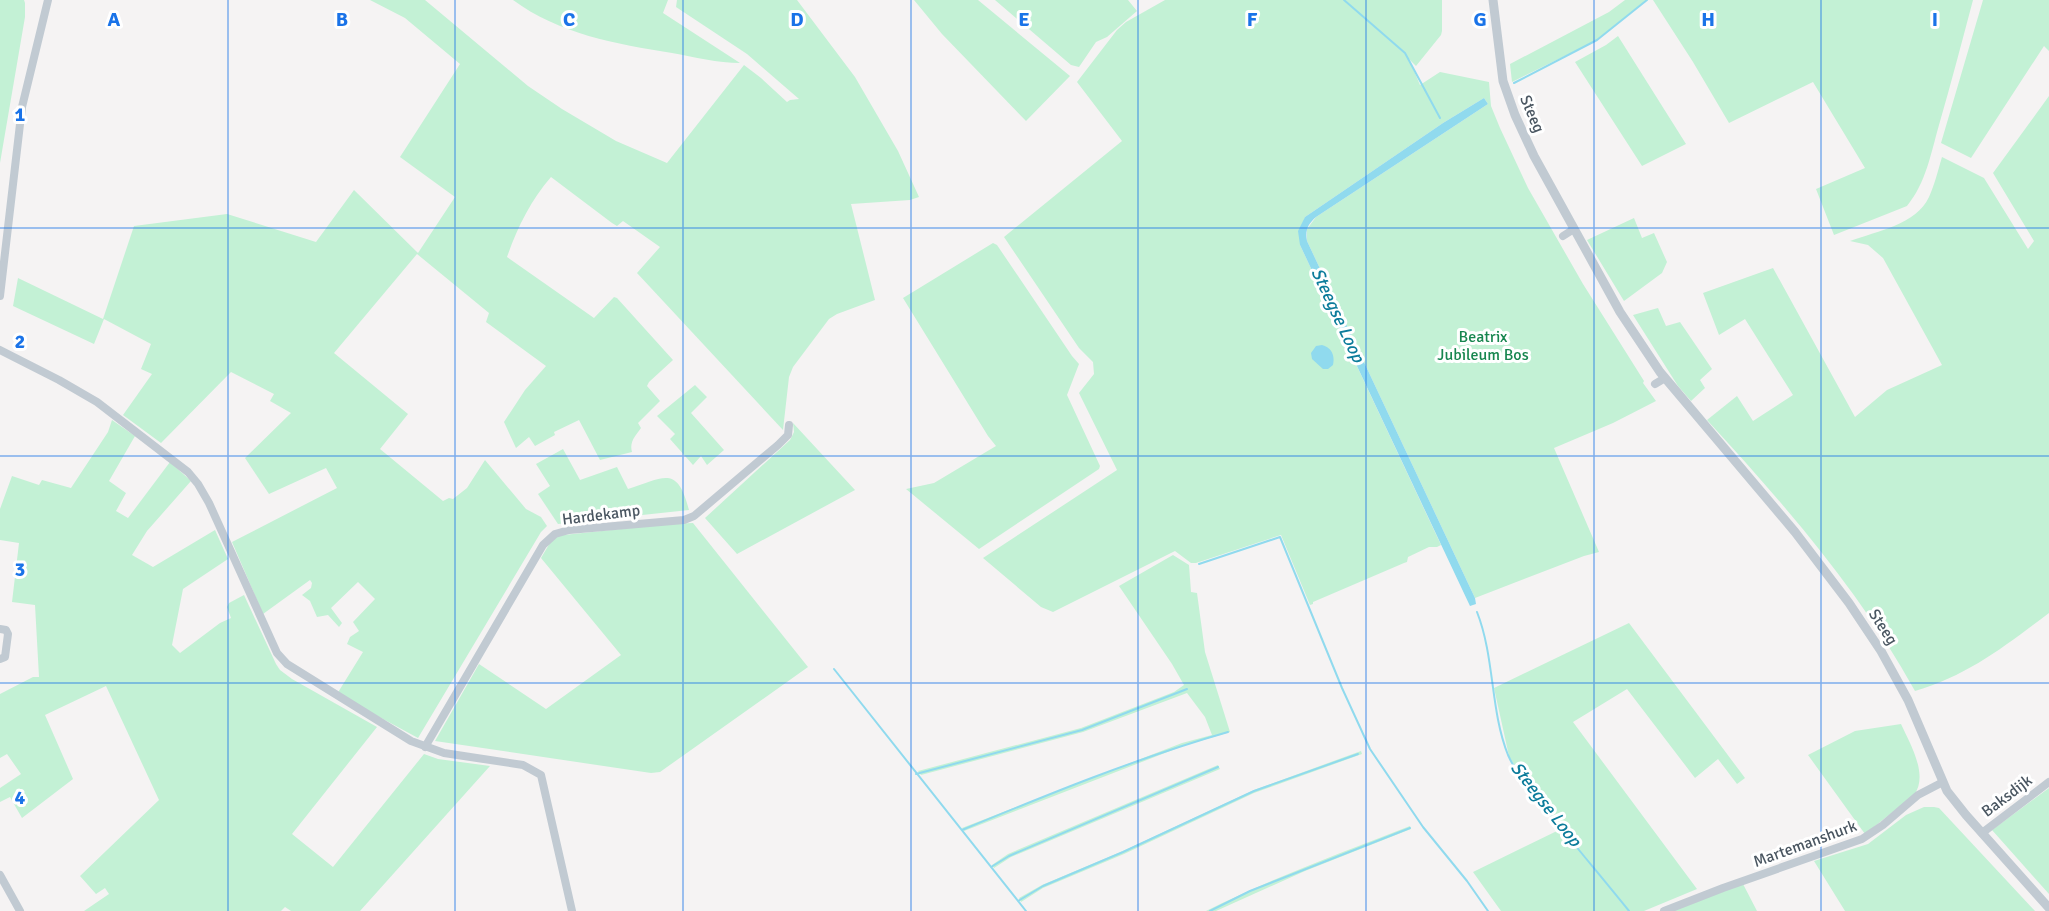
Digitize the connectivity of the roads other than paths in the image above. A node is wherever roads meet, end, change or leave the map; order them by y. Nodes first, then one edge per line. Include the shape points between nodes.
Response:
1 (48, 0) edge
2 (1493, 0) edge
3 (1574, 229) junction
4 (1563, 236) dead end
5 (0, 296) edge
6 (0, 350) edge
7 (1665, 378) junction
8 (1655, 384) dead end
9 (789, 425) dead end
10 (0, 629) edge
11 (0, 659) edge
12 (426, 747) junction
13 (1943, 782) junction
14 (2049, 782) edge
15 (1982, 833) junction
16 (0, 875) edge
17 (2049, 908) edge
18 (20, 911) edge
19 (572, 911) edge
20 (1664, 911) edge

1 - 5 street via 22,106
2 - 3 street, Steeg via 1503,81 1515,115
3 - 4 street
3 - 7 street, Steeg via 1620,312
6 - 12 street via 98,402 188,472 209,503 282,659
7 - 8 street
7 - 13 street, Steeg via 1849,603 1908,700
9 - 12 street, Hardekamp via 788,435 778,445 694,516 569,530 550,537
10 - 11 street via 8,634 4,657
12 - 19 street via 523,765 540,776
13 - 15 street, Steeg
13 - 20 street, Martemanshurk via 1918,795 1862,839
14 - 15 street, Baksdijk
15 - 17 street, Steeg
16 - 18 street

